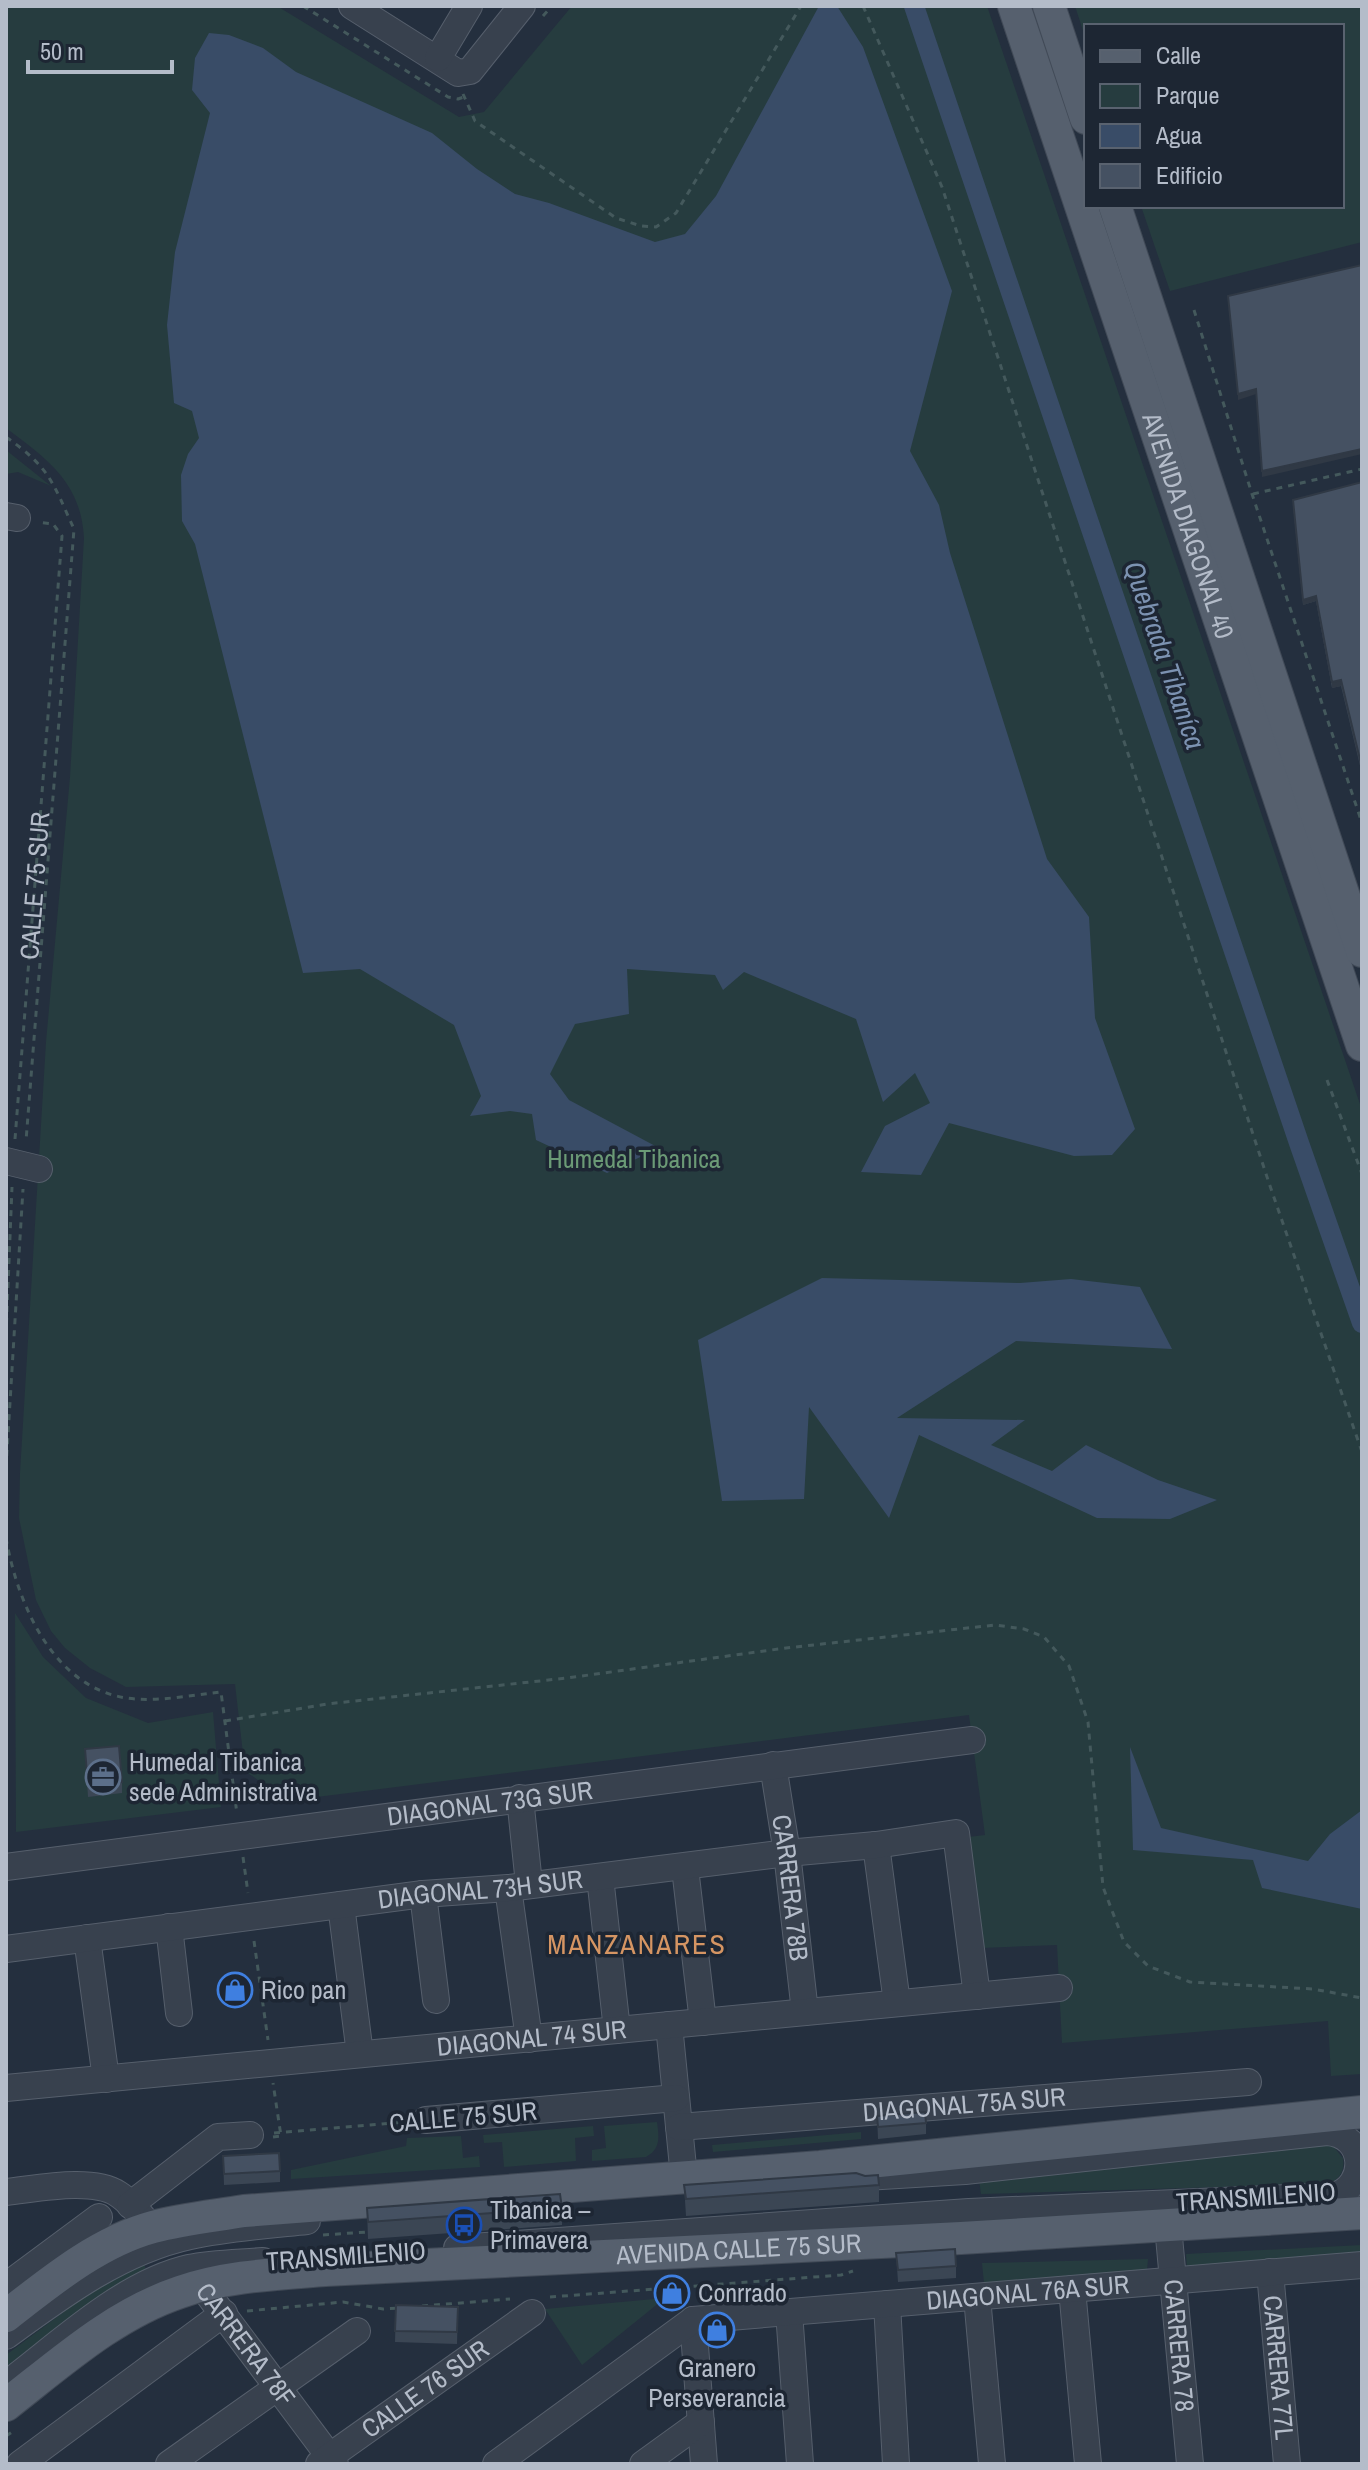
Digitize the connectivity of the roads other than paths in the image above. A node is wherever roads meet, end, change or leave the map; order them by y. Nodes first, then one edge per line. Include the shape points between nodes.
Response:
1 (469, 6) edge
2 (522, 6) edge
3 (1014, 6) edge
4 (1049, 6) edge
5 (357, 7) edge
6 (448, 66) junction
7 (1084, 112) edge
8 (1116, 208) edge
9 (1362, 951) edge
10 (1362, 1045) edge
11 (972, 1740) dead end
12 (773, 1765) junction
13 (520, 1798) junction
14 (876, 1845) junction
15 (787, 1853) junction
16 (6, 1867) edge
17 (685, 1868) junction
18 (600, 1877) junction
19 (519, 1886) junction
20 (423, 1894) junction
21 (341, 1905) junction
22 (169, 1927) junction
23 (87, 1938) junction
24 (6, 1949) edge
25 (1059, 1988) dead end
26 (977, 1996) junction
27 (436, 2000) dead end
28 (897, 2003) junction
29 (805, 2012) junction
30 (179, 2013) dead end
31 (703, 2022) junction
32 (669, 2025) junction
33 (617, 2030) junction
34 (529, 2039) junction
35 (360, 2054) junction
36 (106, 2079) junction
37 (1248, 2082) dead end
38 (6, 2088) edge
39 (676, 2098) junction
40 (1362, 2112) edge
41 (426, 2120) road end
42 (679, 2127) junction
43 (250, 2135) road end
44 (684, 2177) junction
45 (6, 2192) edge
46 (1362, 2213) edge
47 (99, 2217) dead end
48 (148, 2225) junction
49 (1168, 2226) junction
50 (1362, 2265) edge
51 (1270, 2272) junction
52 (196, 2276) junction
53 (1173, 2281) junction
54 (6, 2286) edge
55 (1072, 2289) junction
56 (977, 2297) junction
57 (527, 2303) road end
58 (887, 2304) junction
59 (789, 2312) junction
60 (224, 2313) junction
61 (6, 2316) edge
62 (693, 2320) junction
63 (357, 2331) dead end
64 (6, 2336) edge
65 (6, 2385) edge
66 (278, 2387) junction
67 (12, 2416) edge
68 (701, 2422) junction
69 (328, 2462) edge
70 (20, 2464) edge
71 (169, 2464) edge
72 (496, 2464) edge
73 (643, 2464) edge
74 (704, 2464) edge
75 (800, 2464) edge
76 (896, 2464) edge
77 (992, 2464) edge
78 (1088, 2464) edge
79 (1190, 2464) edge
80 (1287, 2464) edge

1 - 6 street
2 - 6 street via 470,71
3 - 10 main road, AVENIDA DIAGONAL 40
4 - 7 main road
5 - 6 street
8 - 9 main road, AVENIDA DIAGONAL 40
11 - 12 street, DIAGONAL 73G SUR
12 - 13 street, DIAGONAL 73G SUR
12 - 15 street, CARRERA 78B
13 - 16 street, DIAGONAL 73G SUR
13 - 19 street
14 - 15 street, DIAGONAL 73H SUR
14 - 26 street, DIAGONAL 73H SUR via 956,1833
14 - 28 street
15 - 17 street, DIAGONAL 73H SUR
15 - 29 street, CARRERA 78B
17 - 18 street, DIAGONAL 73H SUR
17 - 31 street
18 - 19 street, DIAGONAL 73H SUR
18 - 33 street
19 - 20 street, DIAGONAL 73H SUR
19 - 34 street
20 - 21 street, DIAGONAL 73H SUR
20 - 27 street
21 - 22 street, DIAGONAL 73H SUR
21 - 35 street
22 - 23 street, DIAGONAL 73H SUR
22 - 30 street
23 - 24 street, DIAGONAL 73H SUR
23 - 36 street
25 - 26 street, DIAGONAL 74 SUR
26 - 28 street, DIAGONAL 74 SUR
28 - 29 street, DIAGONAL 74 SUR
29 - 31 street, DIAGONAL 74 SUR
31 - 32 street, DIAGONAL 74 SUR
32 - 33 street, DIAGONAL 74 SUR
32 - 39 street
33 - 34 street, DIAGONAL 74 SUR
34 - 35 street, DIAGONAL 74 SUR
35 - 36 street, DIAGONAL 74 SUR
36 - 38 street, DIAGONAL 74 SUR
37 - 42 street, DIAGONAL 75A SUR
39 - 41 street, CALLE 75 SUR
39 - 42 street
40 - 44 main road
42 - 44 street
43 - 48 street via 218,2137
44 - 48 main road via 244,2211
45 - 48 street via 85,2185 115,2192
46 - 49 main road, AVENIDA CALLE 75 SUR
47 - 54 street
48 - 52 street, CARRERA 78F
48 - 52 street, TRANSMILENIO via 190,2236 352,2217 965,2171 1327,2132 1350,2140 1361,2164 1355,2183 1334,2196 969,2212
48 - 61 main road via 71,2267
48 - 64 street, TRANSMILENIO via 105,2269
49 - 52 main road, AVENIDA CALLE 75 SUR via 231,2279
49 - 53 street, CARRERA 78
50 - 51 street, DIAGONAL 76A SUR
51 - 53 street, DIAGONAL 76A SUR
51 - 80 street, CARRERA 77L
52 - 60 street, CARRERA 78F
52 - 65 street, TRANSMILENIO via 145,2286 66,2336
52 - 67 main road, AVENIDA CALLE 75 SUR via 84,2344
53 - 55 street, DIAGONAL 76A SUR
53 - 79 street, CARRERA 78
55 - 56 street, DIAGONAL 76A SUR
55 - 78 street
56 - 58 street, DIAGONAL 76A SUR
56 - 77 street
57 - 69 street, CALLE 76 SUR
58 - 59 street, DIAGONAL 76A SUR
58 - 76 street
59 - 62 street, DIAGONAL 76A SUR
59 - 75 street
60 - 66 street, CARRERA 78F
60 - 70 street
62 - 68 street
62 - 72 street
63 - 66 street
66 - 69 street, CARRERA 78F
66 - 71 street
68 - 73 street
68 - 74 street

